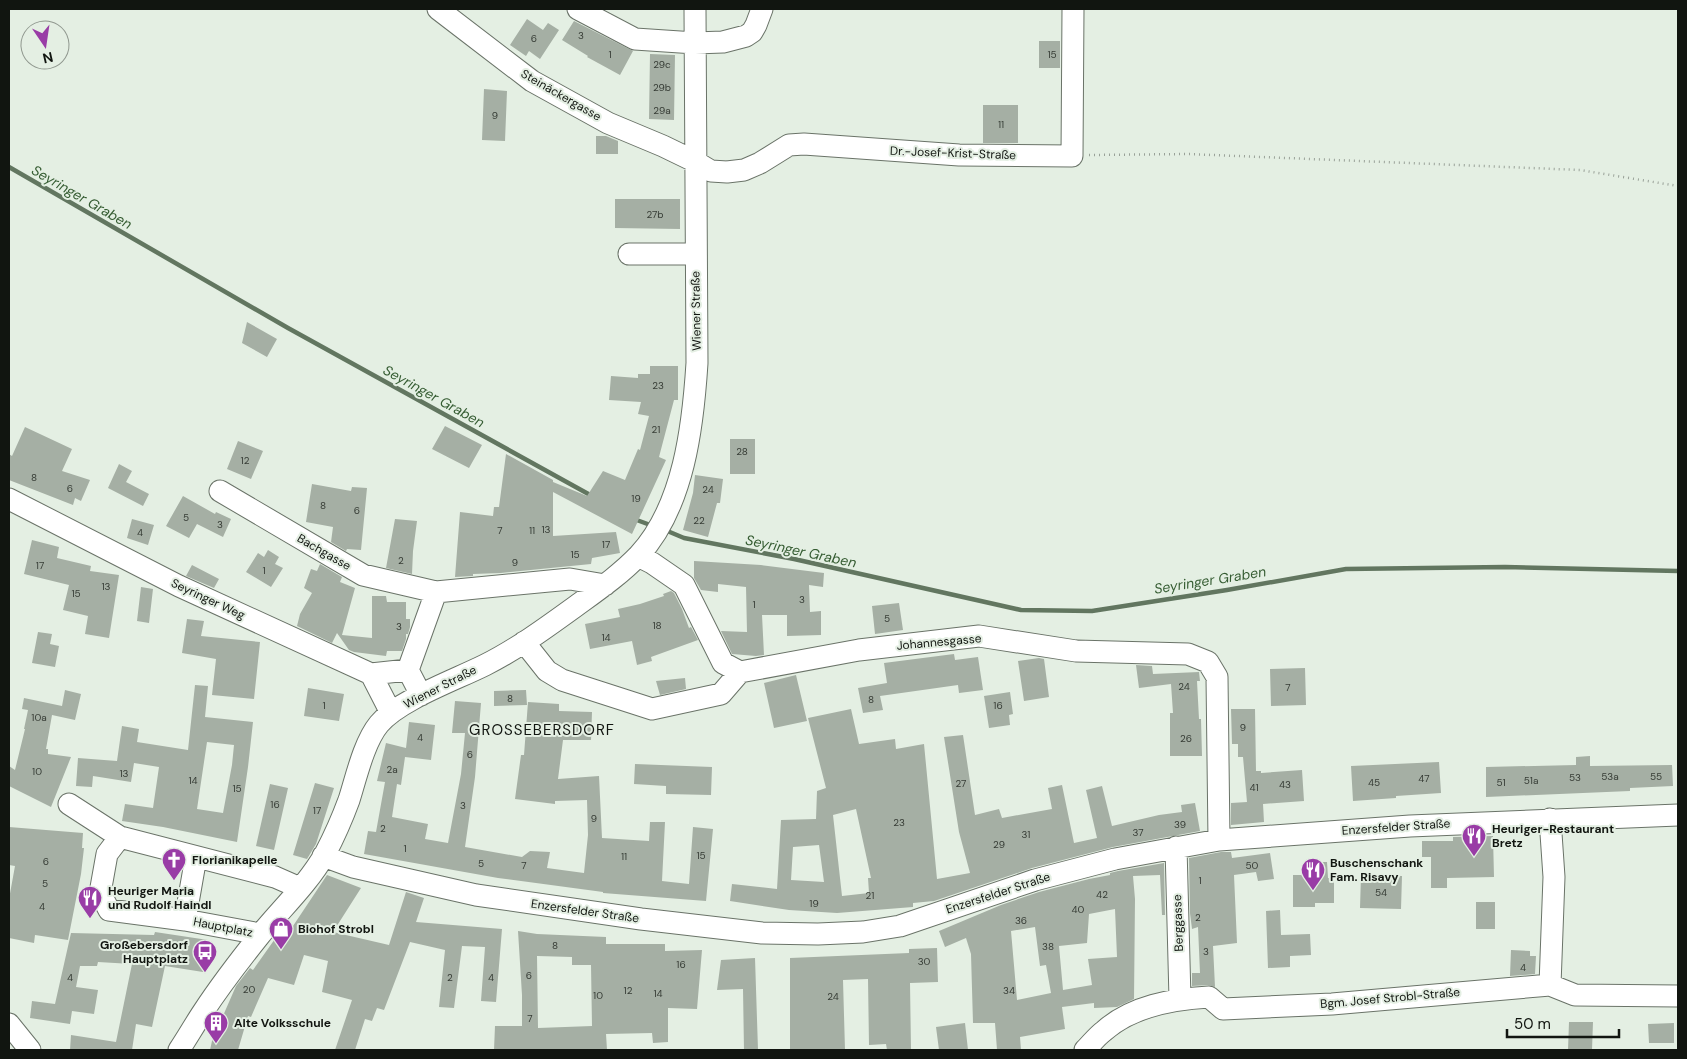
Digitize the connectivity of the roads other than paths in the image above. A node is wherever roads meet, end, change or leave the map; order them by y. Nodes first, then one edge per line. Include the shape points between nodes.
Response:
1 (438, 9) edge
2 (578, 9) edge
3 (695, 9) edge
4 (762, 9) edge
5 (1073, 9) edge
6 (695, 43) junction
7 (696, 162) junction
8 (629, 254) dead end
9 (696, 254) junction
10 (220, 491) dead end
11 (9, 499) edge
12 (642, 551) junction
13 (605, 585) junction
14 (436, 592) junction
15 (524, 642) junction
16 (408, 670) junction
17 (740, 672) junction
18 (371, 674) junction
19 (421, 695) junction
20 (391, 713) junction
21 (69, 804) dead end
22 (1678, 815) edge
23 (1550, 819) junction
24 (120, 837) junction
25 (1218, 840) junction
26 (1176, 847) junction
27 (323, 856) junction
28 (196, 858) junction
29 (300, 888) junction
30 (185, 920) junction
31 (260, 934) junction
32 (1550, 986) junction
33 (1678, 996) edge
34 (1180, 999) junction
35 (9, 1024) edge
36 (30, 1050) edge
37 (179, 1050) edge
38 (1085, 1050) edge

1 - 7 street, Steinäckergasse via 532,81 608,123
2 - 6 street via 635,39
3 - 6 street, Wiener Straße
4 - 6 street via 752,32 746,36 723,42
5 - 7 street, Dr.-Josef-Krist-Straße via 1072,156 959,155 804,144 790,146 744,170 712,171
6 - 7 street, Wiener Straße
7 - 9 street, Wiener Straße
8 - 9 street
9 - 12 street, Wiener Straße via 697,363 690,438 682,472 664,518
10 - 14 street, Bachgasse via 363,574
11 - 18 street, Seyringer Weg via 179,586
12 - 13 street, Wiener Straße
12 - 17 street via 684,585 723,663
13 - 14 street via 570,579
13 - 15 street, Wiener Straße
14 - 16 street
15 - 17 street via 547,671 562,680 652,709 721,694
15 - 19 street, Wiener Straße
16 - 18 street
16 - 19 street
17 - 25 street, Johannesgasse via 859,650 979,636 1076,651 1188,654 1208,662 1216,677
18 - 20 street
19 - 20 street, Wiener Straße
20 - 27 street, Wiener Straße via 372,734 338,828
21 - 24 street
22 - 23 street, Enzersfelder Straße
23 - 25 street, Enzersfelder Straße
23 - 32 street via 1554,877
24 - 28 street
24 - 30 street, Hauptplatz via 107,854 100,893 109,910
25 - 26 street, Enzersfelder Straße
26 - 27 street, Enzersfelder Straße via 1035,880 900,926 818,934 762,933 641,920 476,895 353,867
26 - 34 street, Berggasse
27 - 29 street, Wiener Straße
28 - 29 street via 275,877
28 - 30 street, Hauptplatz
29 - 31 street, Wiener Straße
30 - 31 street, Hauptplatz
31 - 37 street, Wiener Straße
32 - 33 street via 1576,995
32 - 34 street, Bgm. Josef Strobl-Straße via 1332,1004 1222,1009 1208,997
34 - 38 street, Bgm. Josef Strobl-Straße via 1132,1012 1104,1030
35 - 36 street

